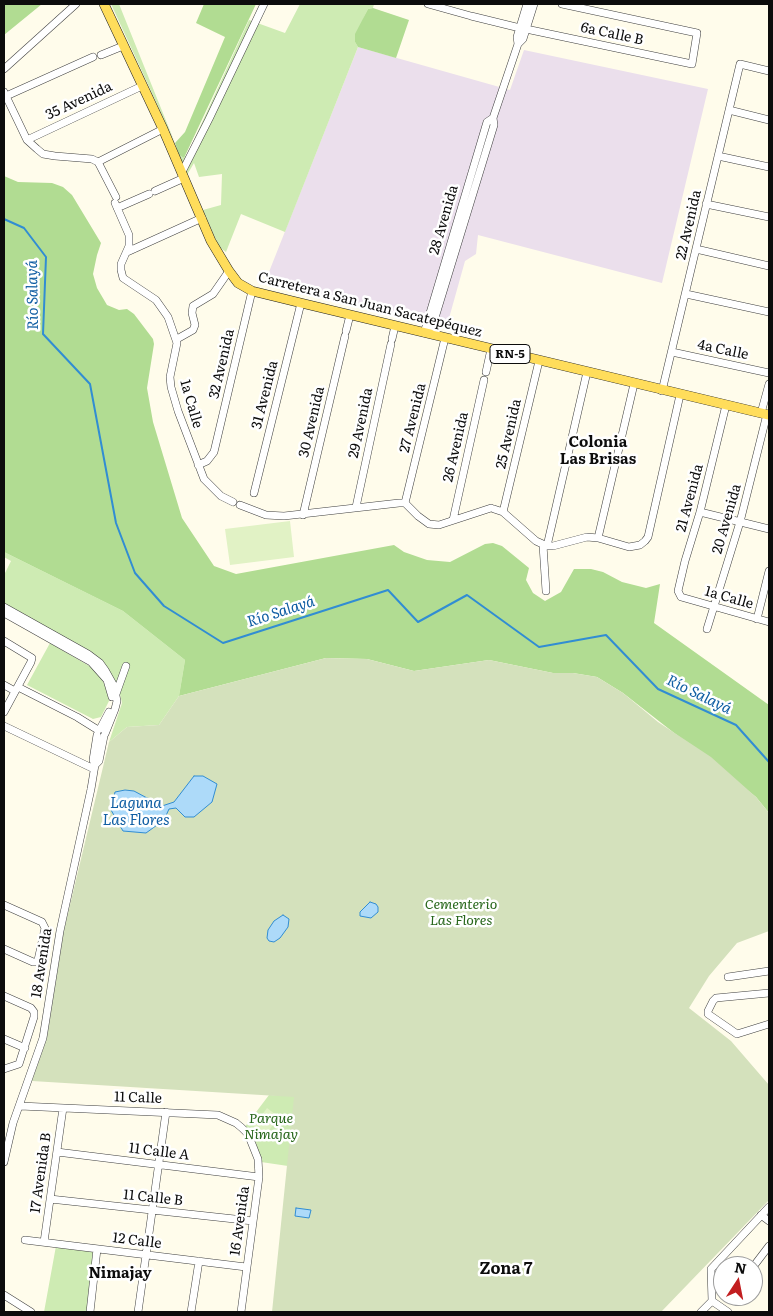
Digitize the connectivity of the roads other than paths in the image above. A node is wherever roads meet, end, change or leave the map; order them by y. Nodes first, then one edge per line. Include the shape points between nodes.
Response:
1 (76, 4) edge
2 (104, 4) edge
3 (264, 4) edge
4 (431, 4) edge
5 (527, 4) edge
6 (534, 4) edge
7 (562, 4) edge
8 (523, 29) junction
9 (123, 46) junction
10 (4, 69) edge
11 (769, 71) edge
12 (142, 86) junction
13 (4, 95) edge
14 (729, 110) junction
15 (769, 120) edge
16 (163, 129) junction
17 (28, 140) junction
18 (718, 156) junction
19 (98, 162) junction
20 (769, 167) edge
21 (183, 175) junction
22 (116, 203) junction
23 (706, 204) junction
24 (769, 217) edge
25 (202, 218) junction
26 (696, 249) junction
27 (127, 252) junction
28 (769, 266) edge
29 (229, 271) junction
30 (252, 291) junction
31 (686, 294) junction
32 (301, 303) junction
33 (769, 312) edge
34 (350, 315) junction
35 (395, 326) junction
36 (428, 329) junction
37 (446, 338) junction
38 (177, 339) junction
39 (491, 349) junction
40 (672, 352) junction
41 (539, 361) junction
42 (486, 372) dead end
43 (587, 372) junction
44 (769, 373) edge
45 (484, 380) dead end
46 (634, 384) junction
47 (769, 384) edge
48 (662, 391) junction
49 (680, 395) junction
50 (726, 405) junction
51 (766, 414) edge
52 (198, 465) junction
53 (254, 493) dead end
54 (405, 503) junction
55 (356, 507) junction
56 (503, 512) junction
57 (700, 512) junction
58 (303, 514) junction
59 (453, 520) junction
60 (740, 522) junction
61 (769, 529) edge
62 (598, 538) junction
63 (545, 545) junction
64 (769, 571) edge
65 (546, 591) dead end
66 (681, 598) joint
67 (714, 606) junction
68 (4, 607) edge
69 (4, 613) edge
70 (758, 619) junction
71 (769, 622) edge
72 (707, 629) dead end
73 (4, 641) edge
74 (126, 666) dead end
75 (4, 685) edge
76 (16, 689) junction
77 (116, 694) junction
78 (4, 712) edge
79 (4, 726) edge
80 (101, 733) junction
81 (94, 767) junction
82 (4, 905) edge
83 (4, 949) edge
84 (769, 971) edge
85 (728, 977) dead end
86 (769, 993) edge
87 (4, 996) edge
88 (769, 1024) edge
89 (4, 1039) edge
90 (25, 1048) junction
91 (4, 1070) edge
92 (20, 1106) junction
93 (63, 1108) junction
94 (166, 1112) junction
95 (248, 1134) joint
96 (57, 1152) junction
97 (4, 1162) edge
98 (159, 1165) junction
99 (259, 1177) junction
100 (50, 1199) junction
101 (769, 1207) edge
102 (152, 1210) junction
103 (761, 1215) junction
104 (252, 1221) junction
105 (769, 1221) edge
106 (25, 1240) dead end
107 (44, 1242) junction
108 (769, 1246) edge
109 (96, 1249) junction
110 (146, 1255) junction
111 (761, 1256) edge
112 (199, 1262) junction
113 (246, 1268) junction
114 (4, 1294) edge
115 (4, 1301) edge
116 (13, 1301) junction
117 (712, 1301) junction
118 (32, 1312) edge
119 (90, 1312) edge
120 (138, 1312) edge
121 (191, 1312) edge
122 (241, 1312) edge
123 (701, 1312) edge
124 (728, 1312) edge

1 - 10 street
2 - 9 main road, Carretera a San Juan Sacatepéquez / RN-5
3 - 21 street
4 - 8 street, 6a Calle B
5 - 8 street, 28 Avenida
6 - 8 street
7 - 8 street, 6a Calle B via 697,33 692,64
8 - 36 street, 28 Avenida via 517,37 518,44 493,118 494,125
9 - 12 main road, Carretera a San Juan Sacatepéquez / RN-5
9 - 13 street
11 - 14 street, 22 Avenida via 740,64
12 - 16 main road, Carretera a San Juan Sacatepéquez / RN-5
12 - 17 street, 35 Avenida
13 - 17 street
14 - 15 street
14 - 18 street, 22 Avenida
16 - 19 street
16 - 21 main road, Carretera a San Juan Sacatepéquez / RN-5
17 - 19 street via 43,154 88,158
18 - 20 street
18 - 23 street, 22 Avenida
19 - 22 street
21 - 22 street via 152,192
21 - 25 main road, Carretera a San Juan Sacatepéquez / RN-5
22 - 27 street via 129,235
23 - 24 street
23 - 26 street, 22 Avenida
25 - 27 street
25 - 29 main road, Carretera a San Juan Sacatepéquez / RN-5
26 - 28 street
26 - 31 street, 22 Avenida
27 - 38 street via 121,264 123,278 156,300 168,317
29 - 30 main road, Carretera a San Juan Sacatepéquez / RN-5 via 238,283
29 - 38 street via 213,294 193,306 193,330
30 - 32 main road, Carretera a San Juan Sacatepéquez / RN-5
30 - 52 street, 32 Avenida via 214,452 207,461
31 - 33 street
31 - 40 street, 22 Avenida
32 - 34 main road, Carretera a San Juan Sacatepéquez / RN-5
32 - 53 street, 31 Avenida
34 - 35 main road, Carretera a San Juan Sacatepéquez / RN-5
34 - 58 street, 30 Avenida
35 - 36 main road, Carretera a San Juan Sacatepéquez / RN-5
35 - 55 street, 29 Avenida
36 - 37 main road, Carretera a San Juan Sacatepéquez / RN-5
37 - 39 main road, Carretera a San Juan Sacatepéquez / RN-5
37 - 54 street, 27 Avenida
38 - 52 street, 1a Calle via 171,366 171,387
39 - 41 main road, Carretera a San Juan Sacatepéquez / RN-5
39 - 42 street
40 - 44 street, 4a Calle
40 - 48 street, 22 Avenida
41 - 43 main road, Carretera a San Juan Sacatepéquez / RN-5
41 - 56 street, 25 Avenida
43 - 46 main road, Carretera a San Juan Sacatepéquez / RN-5
43 - 63 street
45 - 59 street, 26 Avenida
46 - 48 main road, Carretera a San Juan Sacatepéquez / RN-5
46 - 62 street
47 - 51 street
48 - 49 main road, Carretera a San Juan Sacatepéquez / RN-5
49 - 50 main road, Carretera a San Juan Sacatepéquez / RN-5
49 - 62 street via 645,542 634,547
50 - 51 main road, Carretera a San Juan Sacatepéquez / RN-5
50 - 57 street, 21 Avenida
51 - 60 street, 20 Avenida
52 - 58 street, 1a Calle via 211,487 236,504 266,515
54 - 55 street, 1a Calle
54 - 59 street via 429,524 439,525
55 - 58 street, 1a Calle
56 - 59 street via 493,509
56 - 63 street via 524,532
57 - 60 street
57 - 66 street, 21 Avenida via 678,591
60 - 61 street
60 - 67 street, 20 Avenida
62 - 63 street
63 - 65 street
64 - 70 street
66 - 67 street, 1a Calle
67 - 70 street, 1a Calle
67 - 72 street, 20 Avenida
68 - 77 street via 94,658 111,678
69 - 80 street, 18 Avenida via 96,667 106,680 112,701
70 - 71 street, 1a Calle
73 - 76 street via 32,658
74 - 77 street, 18 Avenida
75 - 76 street
76 - 78 street
76 - 80 street via 78,717
77 - 80 street, 18 Avenida via 115,709
79 - 81 street
80 - 81 street, 18 Avenida via 99,761
81 - 92 street, 18 Avenida via 60,931 43,1038
82 - 83 street via 42,922 45,928 36,962
84 - 85 street
86 - 88 street via 716,998 708,1011 735,1034
87 - 90 street via 34,1012
89 - 90 street
90 - 91 street via 19,1064
92 - 93 street, 11 Calle
92 - 97 street, 18 Avenida
93 - 94 street, 11 Calle
93 - 96 street, 17 Avenida B
94 - 95 street, 11 Calle via 218,1115 236,1123
94 - 98 street
95 - 99 street, 16 Avenida via 258,1160
96 - 98 street, 11 Calle A
96 - 100 street, 17 Avenida B
98 - 99 street, 11 Calle A
98 - 102 street
99 - 104 street, 16 Avenida
100 - 102 street, 11 Calle B
100 - 107 street, 17 Avenida B
101 - 103 street
102 - 104 street, 11 Calle B
102 - 110 street
103 - 105 street
103 - 117 street via 711,1270
104 - 113 street, 16 Avenida
106 - 107 street, 12 Calle
107 - 109 street, 12 Calle
108 - 111 street
109 - 110 street, 12 Calle
109 - 119 street
110 - 112 street, 12 Calle
110 - 120 street
112 - 113 street, 12 Calle
112 - 121 street
113 - 122 street, 16 Avenida
114 - 116 street
115 - 116 street
116 - 118 street
117 - 123 street
117 - 124 street

